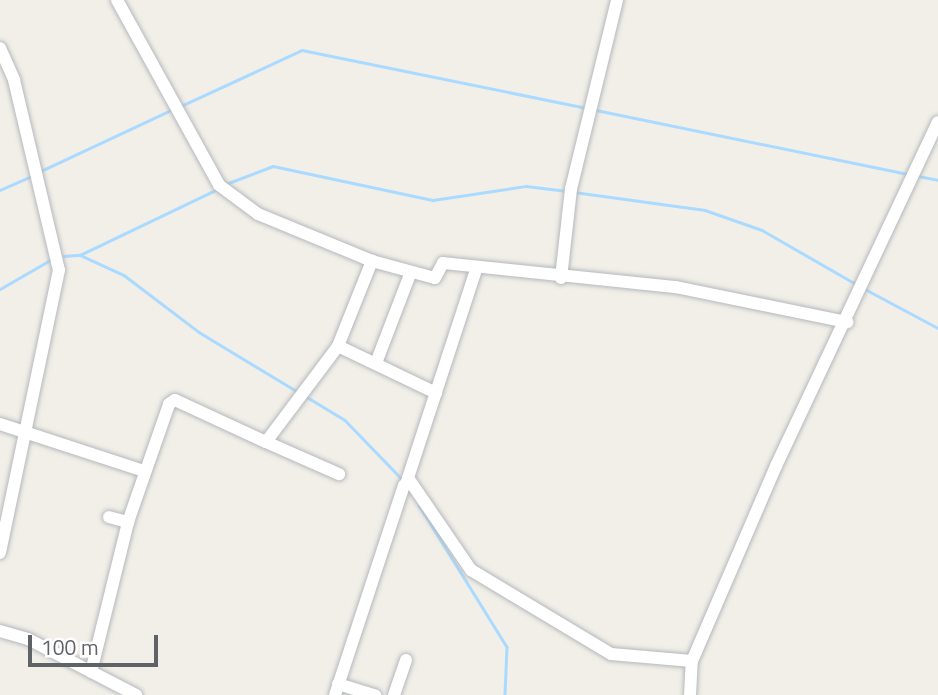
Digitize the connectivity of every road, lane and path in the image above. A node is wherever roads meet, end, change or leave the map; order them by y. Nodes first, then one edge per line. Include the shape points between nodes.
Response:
1 (117, 0) edge
2 (617, 0) edge
3 (0, 48) edge
4 (938, 122) edge
5 (372, 261) junction
6 (476, 270) junction
7 (411, 272) junction
8 (561, 278) junction
9 (847, 322) junction
10 (338, 346) junction
11 (376, 363) junction
12 (436, 393) junction
13 (0, 424) edge
14 (26, 432) junction
15 (266, 442) junction
16 (144, 471) junction
17 (339, 474) dead end
18 (406, 481) junction
19 (108, 517) dead end
20 (128, 522) junction
21 (0, 554) edge
22 (0, 631) edge
23 (406, 660) dead end
24 (692, 661) junction
25 (91, 672) junction
26 (337, 689) edge
27 (136, 695) edge
28 (375, 695) edge
29 (394, 695) edge
30 (690, 695) edge

1 - 5 street via 224,191 258,214
2 - 8 street via 571,189
3 - 14 street via 14,80 59,270
4 - 9 street
5 - 7 street
5 - 10 street
6 - 7 street via 443,263 435,278
6 - 8 street
6 - 12 street
7 - 11 street
8 - 9 street via 704,291
9 - 24 street
10 - 11 street
10 - 15 street
11 - 12 street
12 - 18 street
13 - 14 street
14 - 16 street
14 - 21 street
15 - 16 street via 176,400
15 - 17 street
16 - 20 street
18 - 24 street via 471,570 611,654
18 - 26 street
19 - 20 street
20 - 25 street
22 - 25 street
23 - 29 street
24 - 30 street
25 - 27 street
26 - 28 street

